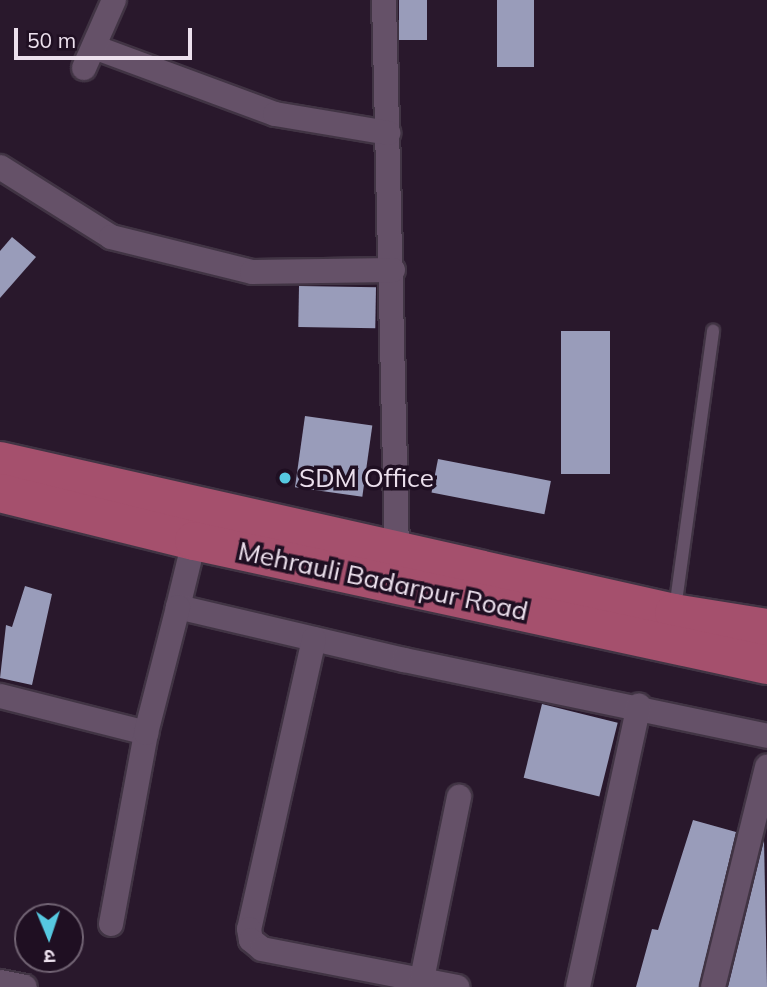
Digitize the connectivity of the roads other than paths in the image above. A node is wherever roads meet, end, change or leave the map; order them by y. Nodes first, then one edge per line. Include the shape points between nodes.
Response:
1 (114, 0) edge
2 (384, 0) edge
3 (388, 133) junction
4 (5, 179) edge
5 (393, 270) junction
6 (713, 331) dead end
7 (5, 478) edge
8 (194, 541) junction
9 (397, 551) junction
10 (178, 607) junction
11 (672, 628) junction
12 (767, 628) edge
13 (314, 639) junction
14 (767, 664) edge
15 (0, 696) edge
16 (639, 706) junction
17 (146, 733) junction
18 (767, 736) edge
19 (767, 767) edge
20 (459, 797) dead end
21 (111, 924) dead end
22 (422, 979) junction
23 (0, 982) edge
24 (26, 987) edge
25 (457, 987) edge
26 (578, 987) edge
27 (713, 987) edge

1 - 3 street via 89,57 275,114
2 - 3 street
3 - 5 street
4 - 5 street via 111,237 252,272
5 - 9 street
6 - 11 lane
7 - 8 main road, Mehrauli Badarpur Road
7 - 9 main road, Mehrauli Badarpur Road
8 - 10 street
8 - 11 main road, Mehrauli Badarpur Road
9 - 11 main road, Mehrauli Badarpur Road
10 - 13 street
10 - 17 street
11 - 12 main road, Mehrauli Badarpur Road via 724,621
11 - 14 main road, Mehrauli Badarpur Road
13 - 16 street
13 - 22 street via 249,929 251,940 262,949
15 - 17 street
16 - 18 street
16 - 26 street
17 - 21 street
19 - 27 street
20 - 22 street
22 - 25 street
23 - 24 street

